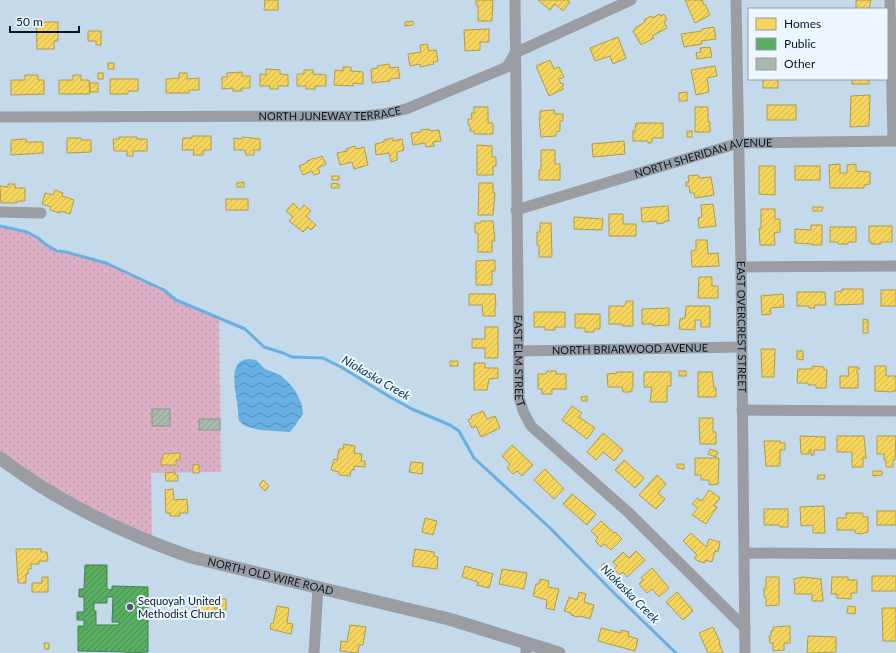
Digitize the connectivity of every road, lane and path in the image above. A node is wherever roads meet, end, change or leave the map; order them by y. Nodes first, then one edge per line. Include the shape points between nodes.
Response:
1 (515, 0) edge
2 (631, 0) edge
3 (736, 0) edge
4 (890, 0) edge
5 (515, 53) junction
6 (0, 117) edge
7 (894, 141) edge
8 (739, 143) junction
9 (516, 210) junction
10 (0, 212) edge
11 (41, 213) dead end
12 (896, 266) edge
13 (741, 267) junction
14 (741, 347) junction
15 (519, 351) junction
16 (742, 410) junction
17 (896, 411) edge
18 (0, 458) edge
19 (744, 553) junction
20 (896, 554) edge
21 (318, 588) junction
22 (744, 628) junction
23 (526, 648) edge
24 (314, 653) edge
25 (559, 653) edge
26 (745, 653) edge

1 - 5 street, EAST ELM STREET
2 - 5 street, NORTH JUNEWAY TERRACE
3 - 8 street, EAST OVERCREST STREET
4 - 7 street
5 - 6 street, NORTH JUNEWAY TERRACE via 507,67 406,109 383,114
5 - 9 street, EAST ELM STREET
7 - 8 street, NORTH SHERIDAN AVENUE
8 - 9 street, NORTH SHERIDAN AVENUE
8 - 13 street, EAST OVERCREST STREET
9 - 15 street, EAST ELM STREET
10 - 11 street
12 - 13 street
13 - 14 street, EAST OVERCREST STREET
14 - 15 street, NORTH BRIARWOOD AVENUE
14 - 16 street, EAST OVERCREST STREET
15 - 22 street, EAST ELM STREET via 519,398 531,426 629,513
16 - 17 street
16 - 19 street, EAST OVERCREST STREET
18 - 21 street, NORTH OLD WIRE ROAD via 76,508 138,538 191,557
19 - 20 street
19 - 22 street, EAST OVERCREST STREET
21 - 23 street, NORTH OLD WIRE ROAD via 449,619
21 - 24 street
22 - 26 street, EAST OVERCREST STREET
23 - 25 street, NORTH OLD WIRE ROAD

